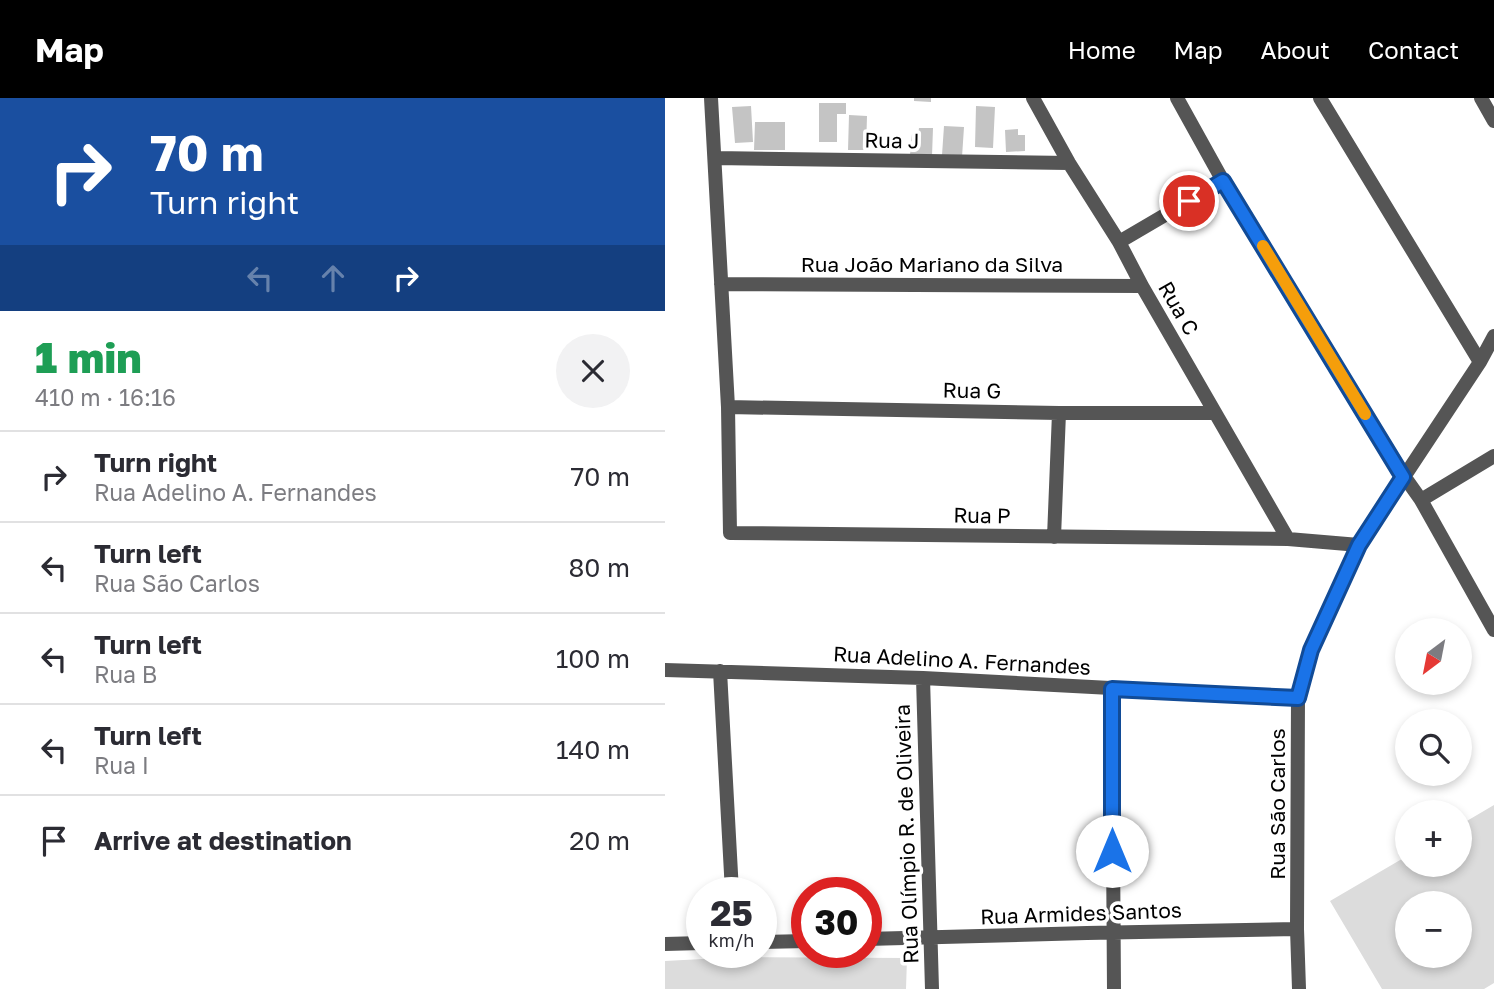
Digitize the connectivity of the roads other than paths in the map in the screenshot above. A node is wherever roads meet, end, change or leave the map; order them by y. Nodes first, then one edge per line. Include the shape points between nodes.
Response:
1 (711, 98) edge
2 (1033, 98) edge
3 (1320, 98) edge
4 (1481, 98) edge
5 (1183, 100) edge
6 (1494, 121) edge
7 (715, 158) junction
8 (1069, 163) junction
9 (1223, 181) junction
10 (1119, 242) junction
11 (721, 284) junction
12 (1142, 286) junction
13 (1494, 336) edge
14 (1479, 362) junction
15 (727, 407) junction
16 (1059, 413) junction
17 (1215, 413) junction
18 (1494, 456) edge
19 (1403, 477) junction
20 (1421, 499) junction
21 (1054, 537) junction
22 (1288, 539) junction
23 (1359, 545) junction
24 (1494, 630) edge
25 (665, 670) edge
26 (720, 671) junction
27 (923, 678) junction
28 (1112, 689) junction
29 (1298, 698) junction
30 (731, 877) edge
31 (1297, 929) junction
32 (1112, 932) junction
33 (930, 937) junction
34 (882, 938) edge
35 (686, 943) edge
36 (665, 944) edge
37 (932, 989) edge
38 (1114, 989) edge
39 (1299, 989) edge

1 - 7 street
2 - 8 street, Rua C
3 - 14 street
4 - 6 street
5 - 9 street
7 - 8 street, Rua J
7 - 11 street
8 - 10 street, Rua C
9 - 10 street
9 - 19 street
10 - 12 street, Rua C
11 - 12 street, Rua João Mariano da Silva
11 - 15 street
12 - 17 street, Rua C
13 - 14 street, Rua São Carlos
14 - 19 street, Rua São Carlos
15 - 16 street, Rua G
15 - 21 street, Rua P via 730,533
16 - 17 street, Rua G
16 - 21 street
17 - 22 street, Rua C
18 - 20 street
19 - 20 street
19 - 23 street, Rua São Carlos
20 - 24 street
21 - 22 street, Rua P
22 - 23 street, Rua P
23 - 29 street, Rua São Carlos via 1311,650
25 - 26 street, Rua Adelino A. Fernandes
26 - 27 street, Rua Adelino A. Fernandes
26 - 30 street
27 - 28 street, Rua Adelino A. Fernandes
27 - 33 street, Rua Olímpio R. de Oliveira
28 - 29 street, Rua Adelino A. Fernandes
28 - 32 street
29 - 31 street, Rua São Carlos
31 - 32 street, Rua Armides Santos
31 - 39 street, Rua São Carlos
32 - 33 street, Rua Armides Santos
32 - 38 street
33 - 34 street, Rua Armides Santos
33 - 37 street, Rua Olímpio R. de Oliveira
35 - 36 street

